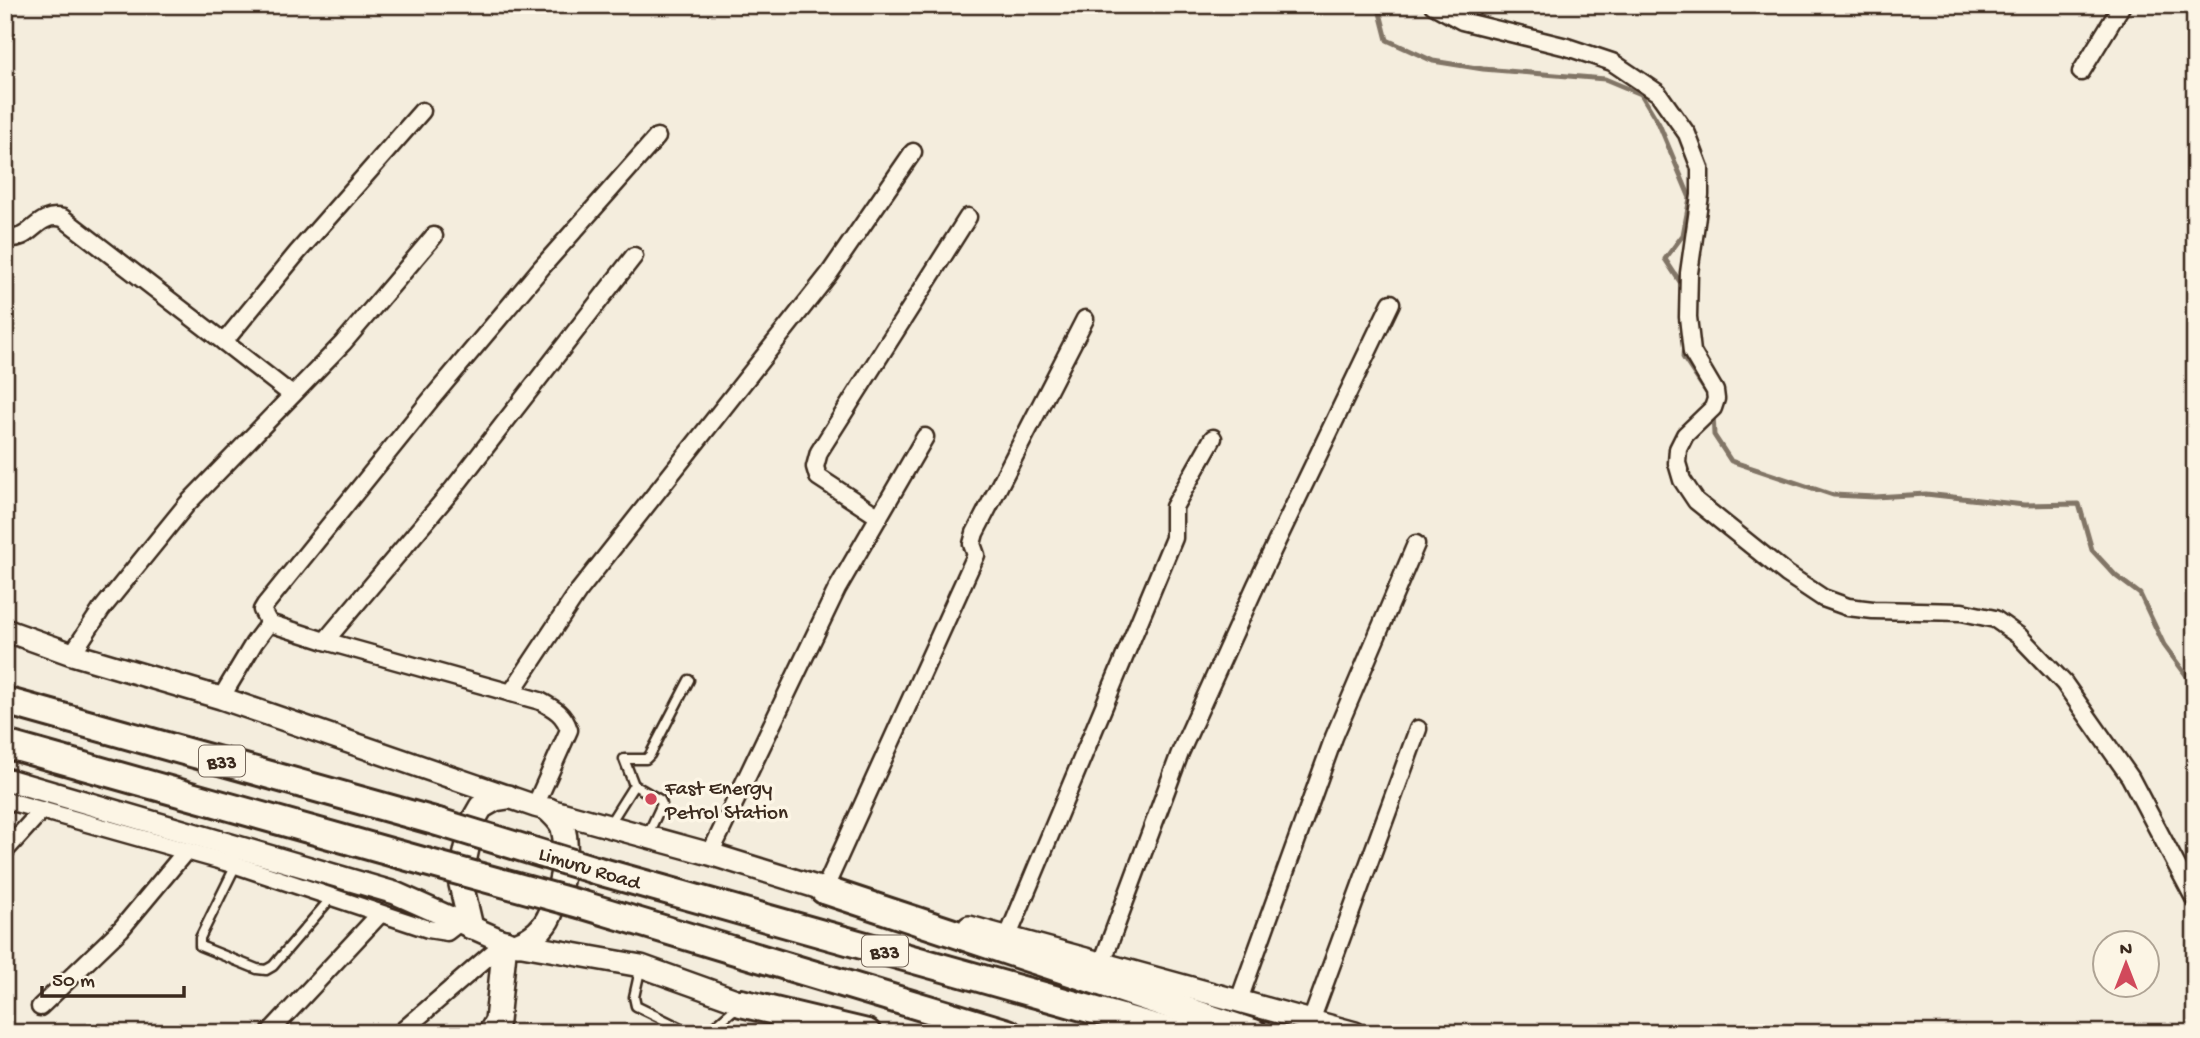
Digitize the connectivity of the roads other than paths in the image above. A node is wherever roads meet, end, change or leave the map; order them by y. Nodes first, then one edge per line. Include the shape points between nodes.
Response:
1 (1433, 5) edge
2 (2123, 5) edge
3 (2081, 72) dead end
4 (422, 111) dead end
5 (657, 136) dead end
6 (913, 152) dead end
7 (968, 217) dead end
8 (435, 236) dead end
9 (5, 237) edge
10 (634, 256) dead end
11 (1391, 303) dead end
12 (1085, 319) dead end
13 (224, 342) junction
14 (292, 395) junction
15 (925, 437) dead end
16 (1213, 439) dead end
17 (878, 517) junction
18 (1416, 544) dead end
19 (269, 623) junction
20 (5, 630) edge
21 (325, 641) junction
22 (72, 654) junction
23 (689, 680) dead end
24 (510, 692) junction
25 (221, 698) junction
26 (5, 701) edge
27 (1418, 729) dead end
28 (5, 744) edge
29 (5, 779) edge
30 (634, 785) junction
31 (508, 797) junction
32 (5, 800) edge
33 (542, 808) junction
34 (41, 810) junction
35 (608, 826) junction
36 (647, 837) junction
37 (5, 851) edge
38 (186, 851) junction
39 (710, 854) junction
40 (236, 865) junction
41 (824, 890) junction
42 (331, 898) junction
43 (2195, 900) edge
44 (380, 914) junction
45 (466, 924) junction
46 (1008, 936) junction
47 (512, 943) junction
48 (1102, 963) junction
49 (640, 966) junction
50 (1239, 1000) junction
51 (741, 1003) junction
52 (40, 1007) dead end
53 (1311, 1021) junction
54 (778, 1023) edge
55 (269, 1033) edge
56 (400, 1033) edge
57 (490, 1033) edge
58 (691, 1033) edge
59 (707, 1033) edge
60 (845, 1033) edge
61 (867, 1033) edge
62 (1008, 1033) edge
63 (1175, 1033) edge
64 (1254, 1033) edge
65 (1355, 1033) edge

1 - 43 street via 1462,21 1612,62 1658,93 1687,134 1700,169 1688,317 1692,352 1716,399 1678,449 1676,463 1696,501 1823,598 1873,610 1962,612 1995,620 2019,636 2064,683 2130,776
2 - 3 street
4 - 13 street
5 - 19 street via 542,267 265,605 263,613
6 - 24 street via 829,275 578,592
7 - 17 street via 819,452 818,477
8 - 14 street
9 - 13 street via 22,237 45,218 63,218
10 - 21 street via 461,479
11 - 48 street via 1180,753
12 - 41 street via 975,533 976,555
13 - 14 street
14 - 22 street via 187,504
15 - 17 street
16 - 46 street via 1174,507 1174,538
17 - 39 street via 837,589
18 - 50 street via 1334,737
19 - 21 street
19 - 25 street
20 - 22 street
21 - 24 street
22 - 25 street
23 - 30 lane via 650,755 624,759
24 - 33 street via 556,710 569,730
25 - 31 street
26 - 63 highway, Limuru Road / B33, bridge
27 - 53 street
28 - 62 highway, Limuru Road / B33, bridge via 583,905
29 - 45 street via 395,893
30 - 35 lane
30 - 36 lane via 662,804
31 - 33 street
31 - 45 main road via 481,807 473,821 460,880
32 - 34 street
33 - 35 street
33 - 47 main road via 562,825 565,850 559,886 549,917 531,939
34 - 37 street
34 - 38 street
35 - 36 street
36 - 39 street
38 - 40 street
38 - 52 street via 121,929
39 - 41 street
40 - 42 street
40 - 42 lane via 200,946 257,969 273,966
41 - 46 street
41 - 64 highway
42 - 44 street
44 - 45 street via 440,932
44 - 55 street
45 - 47 street
46 - 48 street
47 - 49 street
47 - 56 street
47 - 57 main road via 497,1021
48 - 50 street
49 - 51 street
49 - 58 lane via 636,1006
50 - 53 street
51 - 54 street
51 - 59 lane
51 - 61 highway
53 - 65 street
54 - 60 street

